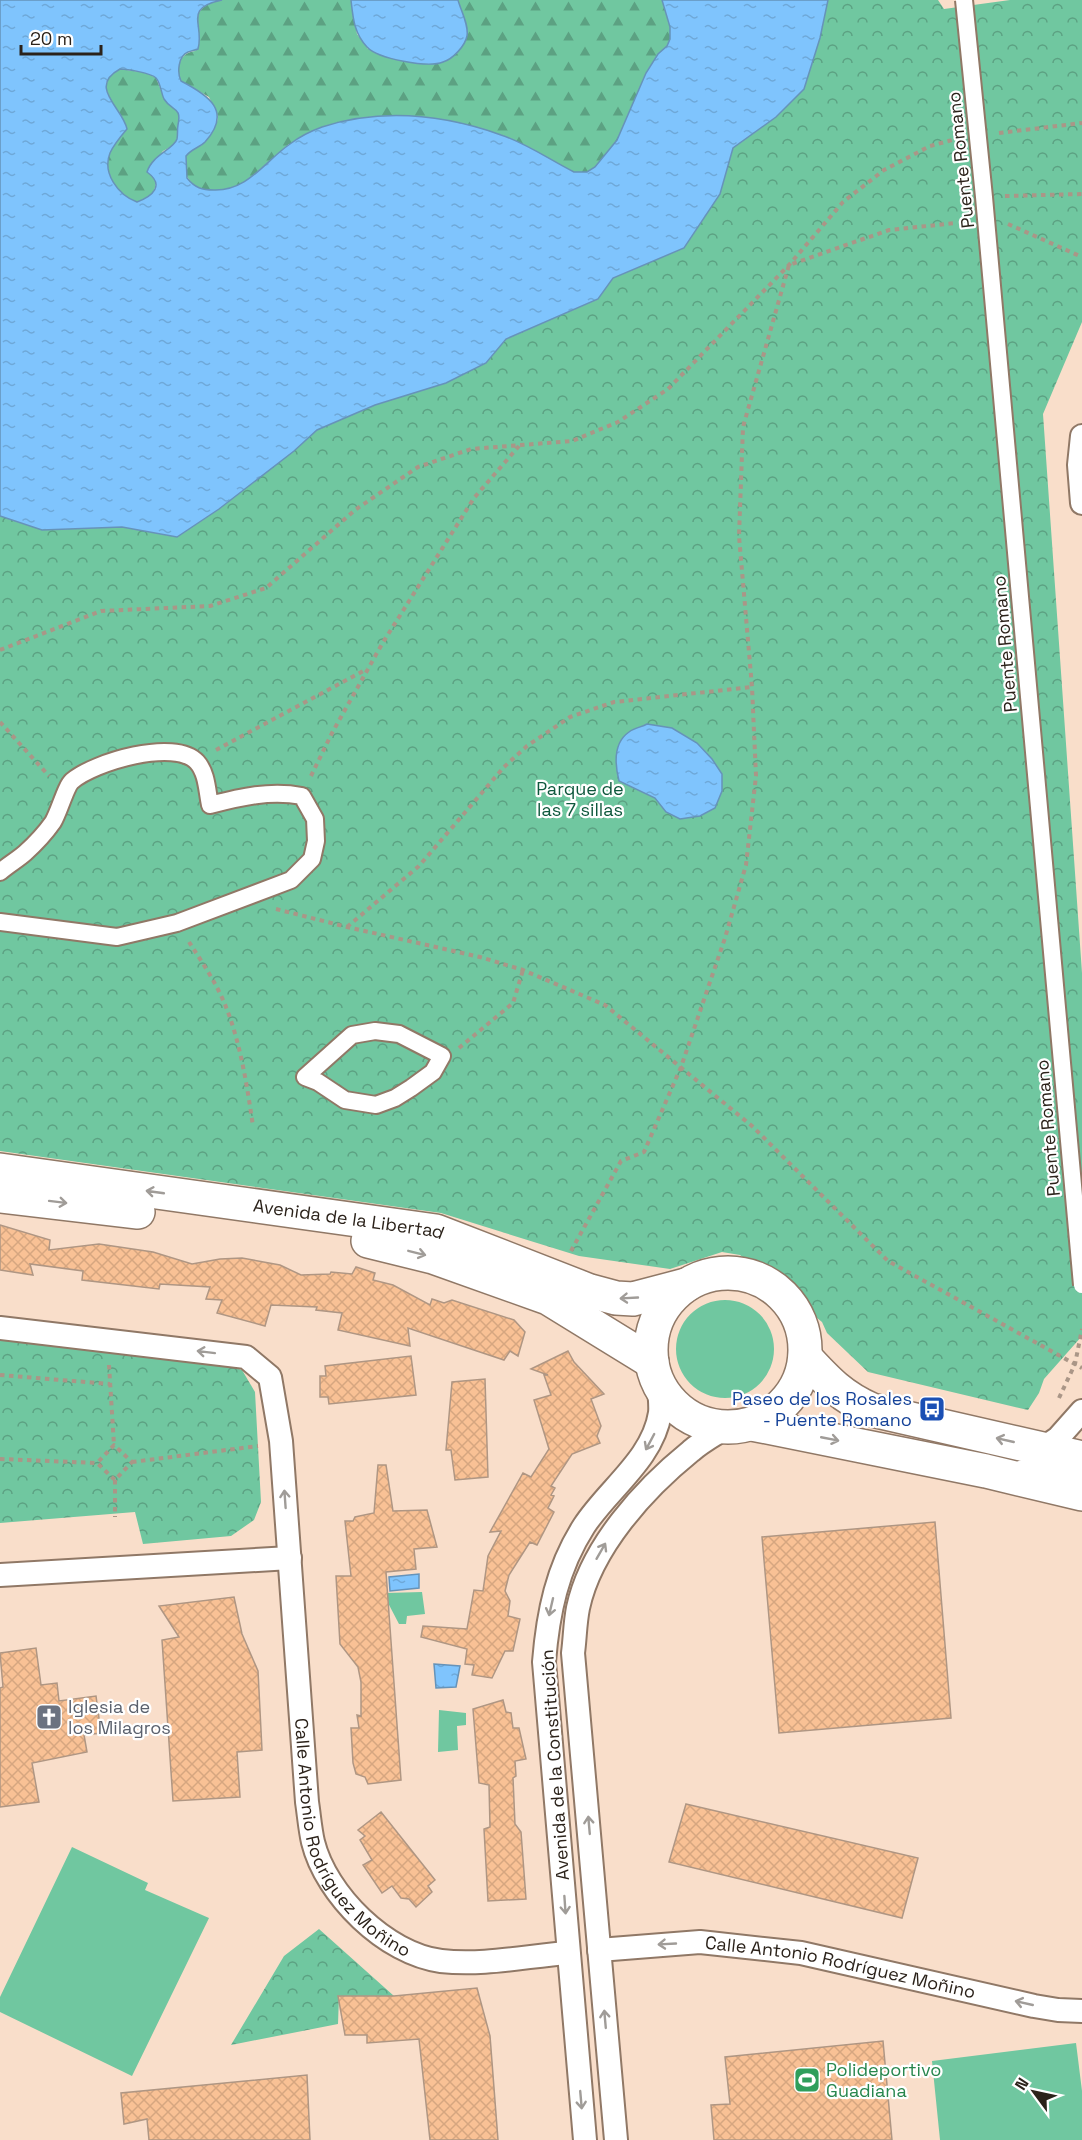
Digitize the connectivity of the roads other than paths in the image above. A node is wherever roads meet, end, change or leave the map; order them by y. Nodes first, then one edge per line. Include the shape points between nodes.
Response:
1 (964, 0) edge
2 (1082, 436) edge
3 (1082, 503) edge
4 (0, 872) edge
5 (0, 922) edge
6 (442, 1056) joint
7 (0, 1170) edge
8 (0, 1196) edge
9 (686, 1285) junction
10 (1082, 1285) edge
11 (0, 1328) edge
12 (805, 1357) junction
13 (655, 1374) junction
14 (1082, 1411) edge
15 (739, 1426) junction
16 (1042, 1449) junction
17 (1082, 1458) edge
18 (1082, 1466) edge
19 (986, 1471) junction
20 (1082, 1494) edge
21 (290, 1558) junction
22 (0, 1575) edge
23 (599, 1950) junction
24 (568, 1953) junction
25 (1082, 2011) edge
26 (585, 2140) edge
27 (616, 2140) edge

1 - 10 street, Puente Romano, bridge
2 - 3 street
4 - 5 street via 26,853 53,821 70,782 124,758 159,751 188,755 196,761 204,771 210,805 249,795 285,793 302,796 315,819 312,859 291,880 177,923 117,938
6 - 6 street via 399,1034 375,1031 352,1035 305,1077 345,1100 376,1105 395,1098 433,1072
9 -> 7 main road, Avenida de la Libertad via 633,1299 616,1298 436,1232
8 -> 13 main road, Avenida de la Libertad via 297,1230 375,1242 433,1257 549,1298
9 - 12 main road via 709,1275 736,1273 762,1280 784,1295 797,1316
9 - 13 main road via 666,1303 656,1319 652,1336
21 -> 11 street, Calle Antonio Rodríguez Moñino via 281,1441 270,1377 246,1357
12 - 15 main road via 791,1397 771,1415
16 -> 12 main road via 872,1410 840,1393
13 - 15 main road via 675,1407 693,1420
13 -> 24 street, Avenida de la Constitución via 660,1411 655,1433 584,1526 559,1578 549,1615 544,1662
14 - 16 street via 1058,1438
15 -> 19 main road
23 -> 15 street, Avenida de la Constitución via 573,1653 578,1608 593,1566 642,1497 692,1450
16 - 17 main road
18 - 19 street
19 - 20 main road
21 - 22 street
21 - 24 street, Calle Antonio Rodríguez Moñino via 314,1844 342,1899 374,1930 405,1950 439,1960 475,1962
25 -> 23 street, Calle Antonio Rodríguez Moñino via 1034,2006 801,1953 700,1942
27 -> 23 street, Avenida de la Constitución
24 -> 26 street, Avenida de la Constitución

